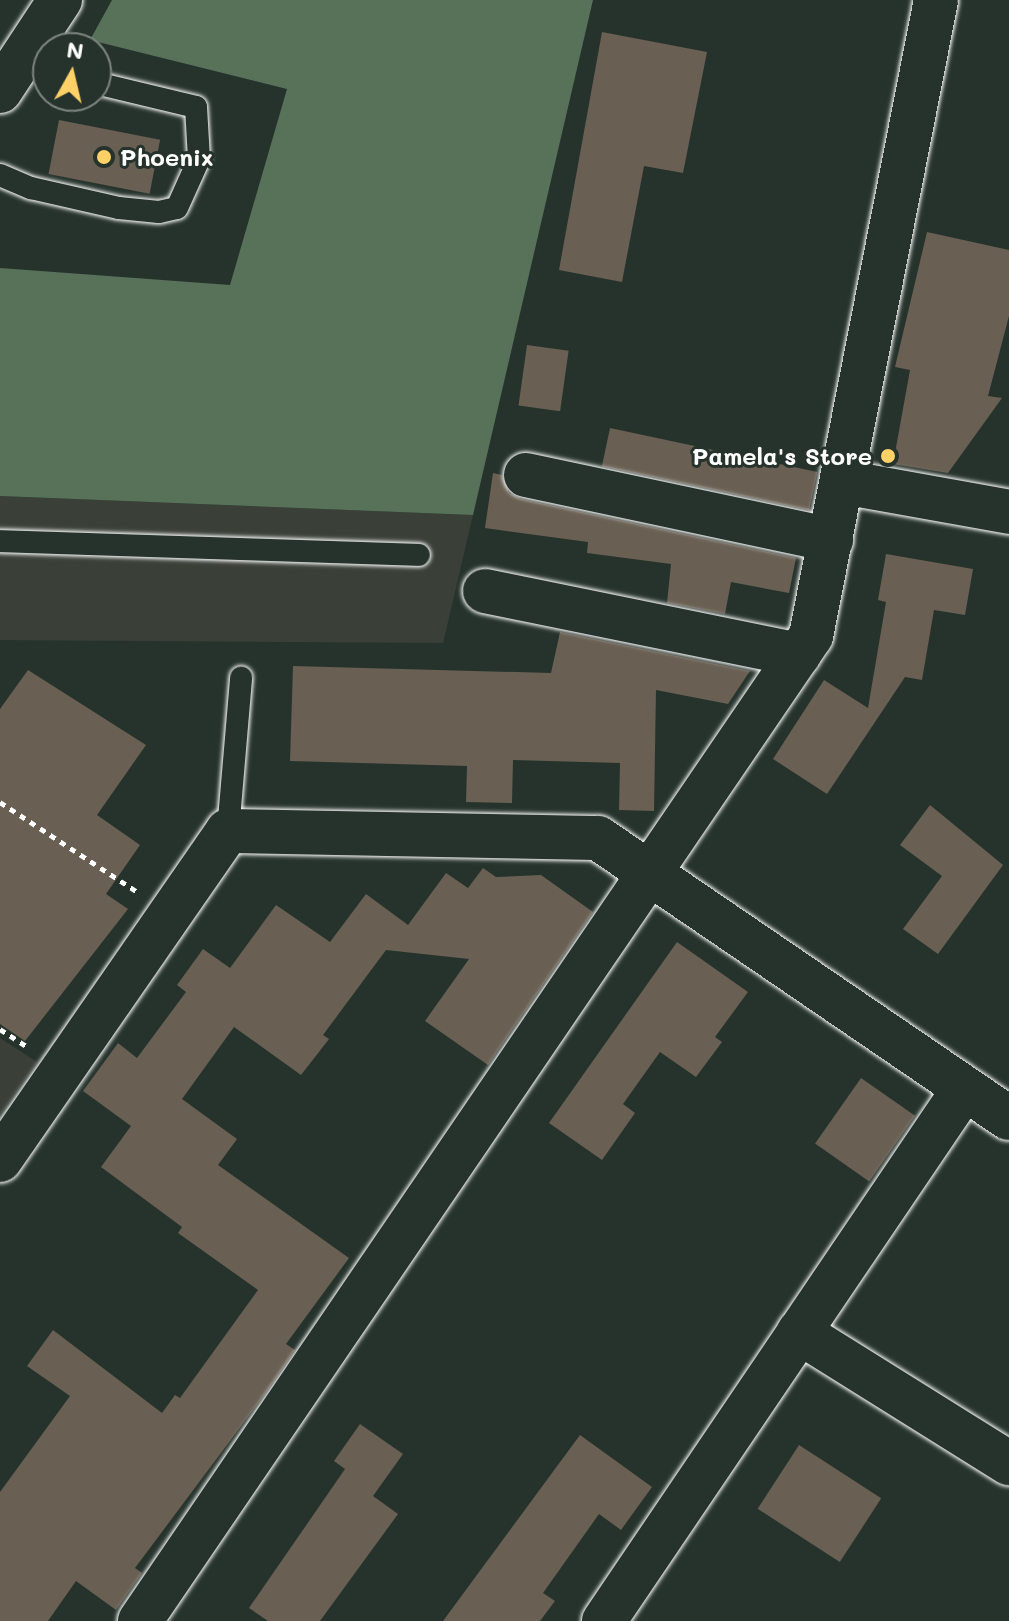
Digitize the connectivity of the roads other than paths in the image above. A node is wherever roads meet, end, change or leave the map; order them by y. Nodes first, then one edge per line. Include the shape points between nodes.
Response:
1 (60, 0) edge
2 (936, 0) edge
3 (22, 76) edge
4 (112, 87) edge
5 (0, 175) edge
6 (526, 475) dead end
7 (843, 482) junction
8 (1009, 512) edge
9 (831, 540) junction
10 (0, 541) edge
11 (419, 555) dead end
12 (485, 591) dead end
13 (799, 655) junction
14 (241, 678) dead end
15 (228, 831) junction
16 (653, 875) junction
17 (964, 1089) junction
18 (1009, 1118) edge
19 (0, 1160) edge
20 (799, 1332) junction
21 (1009, 1463) edge
22 (140, 1621) edge
23 (604, 1621) edge

1 - 3 street
2 - 7 street
4 - 5 lane via 196,107 199,159 177,208 119,208 31,188
6 - 9 street
7 - 8 street
7 - 9 street
9 - 13 street via 811,636
10 - 11 lane
12 - 13 street
13 - 16 street
14 - 15 lane
15 - 16 street via 598,838
15 - 19 street
16 - 17 street
16 - 22 street
17 - 18 street
17 - 20 street
20 - 21 street
20 - 23 street

